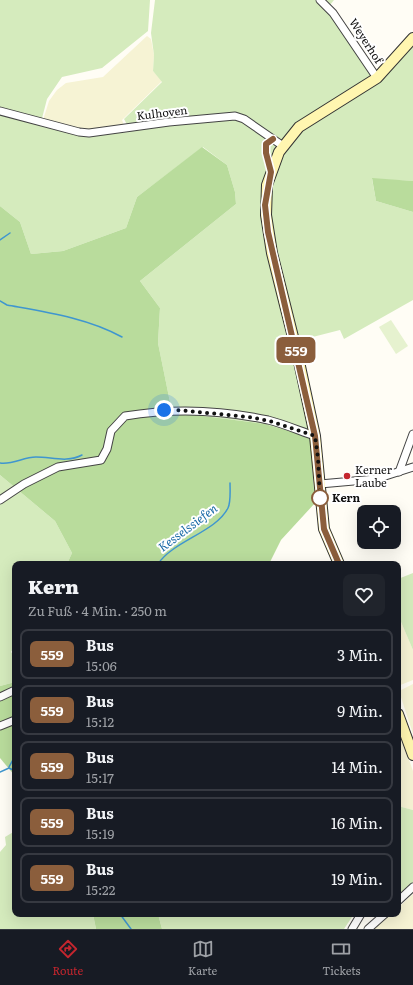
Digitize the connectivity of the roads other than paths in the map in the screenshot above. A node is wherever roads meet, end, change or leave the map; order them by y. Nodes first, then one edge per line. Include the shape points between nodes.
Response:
1 (320, 0) edge
2 (413, 38) edge
3 (377, 78) junction
4 (0, 111) edge
5 (283, 146) junction
6 (413, 434) edge
7 (315, 436) junction
8 (413, 468) edge
9 (399, 472) junction
10 (320, 484) junction
11 (0, 500) edge
12 (338, 561) edge
13 (12, 691) edge
14 (0, 696) edge
15 (12, 721) edge
16 (401, 722) edge
17 (0, 726) edge
18 (413, 755) edge
19 (413, 887) edge
20 (401, 898) edge
21 (359, 917) edge
22 (381, 917) edge
23 (352, 929) edge
24 (368, 929) edge

1 - 3 street, Weyerhof via 333,13
2 - 3 street
3 - 5 street via 299,127
4 - 5 street, Kulhoven via 89,133 235,116 244,119
5 - 7 street via 267,185 266,215 272,253
6 - 9 street
7 - 10 street
7 - 11 street via 249,417 177,410 125,416 110,431 107,449 101,460 58,467 24,484
8 - 9 street
9 - 10 street via 376,479
10 - 12 street via 324,529
13 - 14 street
15 - 17 street
16 - 18 street
19 - 20 street
21 - 23 street
22 - 24 street

